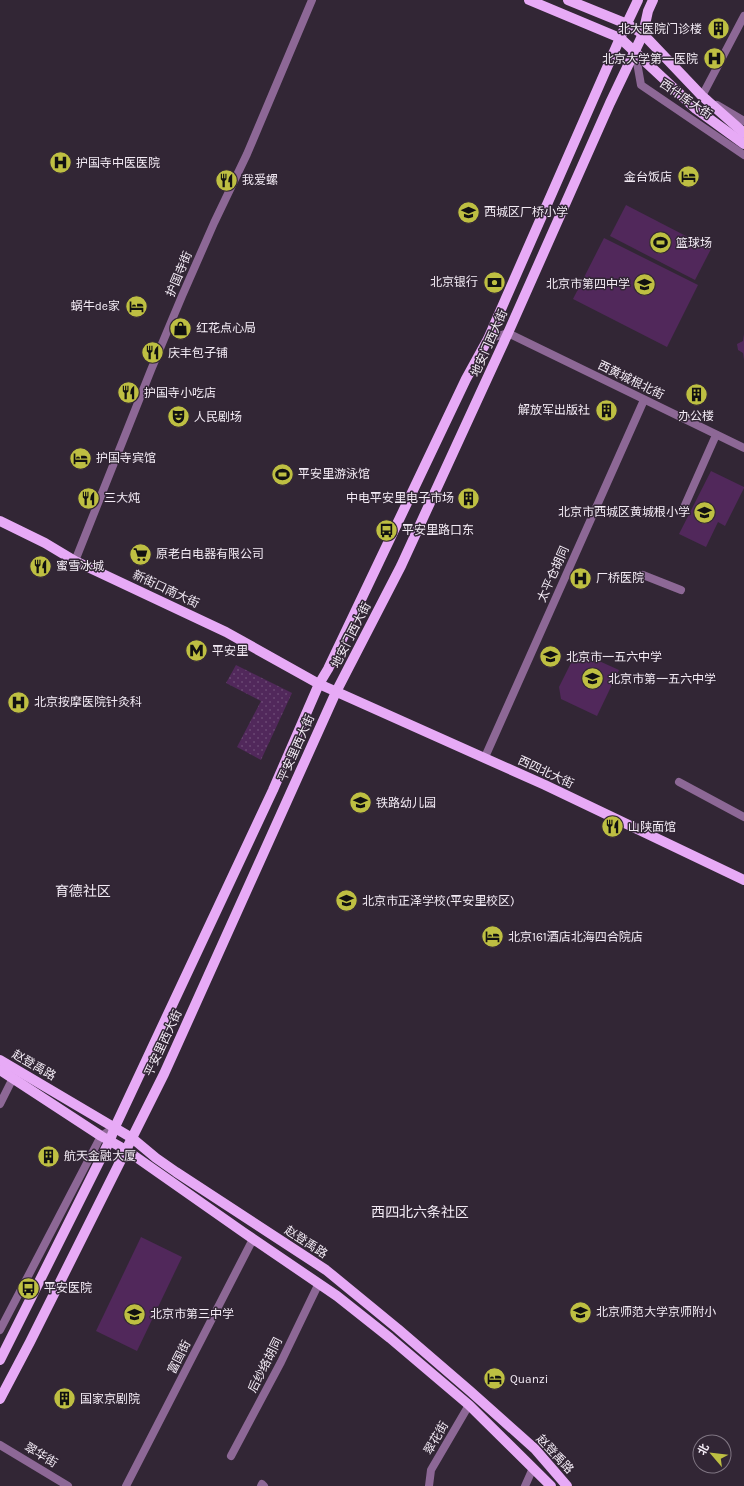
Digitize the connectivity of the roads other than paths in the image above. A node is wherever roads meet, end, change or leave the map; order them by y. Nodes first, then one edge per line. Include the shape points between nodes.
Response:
1 (312, 0) edge
2 (529, 0) edge
3 (568, 0) edge
4 (638, 0) edge
5 (654, 0) edge
6 (744, 16) edge
7 (627, 24) junction
8 (643, 34) junction
9 (620, 38) junction
10 (635, 51) junction
11 (702, 96) junction
12 (744, 121) edge
13 (744, 133) edge
14 (744, 144) edge
15 (744, 155) edge
16 (508, 332) junction
17 (488, 339) junction
18 (644, 400) junction
19 (716, 435) junction
20 (744, 448) edge
21 (685, 505) dead end
22 (0, 521) edge
23 (75, 561) junction
24 (643, 575) dead end
25 (681, 590) dead end
26 (319, 684) junction
27 (336, 692) junction
28 (484, 758) junction
29 (679, 782) dead end
30 (744, 818) edge
31 (744, 880) edge
32 (0, 1060) edge
33 (0, 1070) edge
34 (13, 1078) junction
35 (0, 1104) edge
36 (115, 1127) junction
37 (101, 1136) junction
38 (132, 1138) junction
39 (110, 1140) junction
40 (126, 1150) junction
41 (253, 1239) junction
42 (319, 1283) junction
43 (0, 1330) edge
44 (0, 1360) edge
45 (0, 1399) edge
46 (469, 1405) junction
47 (0, 1445) edge
48 (231, 1456) dead end
49 (533, 1468) junction
50 (68, 1486) edge
51 (126, 1486) edge
52 (429, 1486) edge
53 (525, 1486) edge
54 (551, 1486) edge
55 (567, 1486) edge

1 - 23 street, 护国寺街 via 247,154 180,302
2 - 9 main road
3 - 7 main road, 西什库大街
4 - 7 main road, 地安门西大街
5 - 8 main road, 地安门西大街 via 648,11
6 - 11 street
7 - 8 main road, 西什库大街
7 - 9 main road, 地安门西大街
8 - 10 main road, 地安门西大街
8 - 11 main road, 西什库大街
9 - 10 main road
9 - 17 main road, 地安门西大街
10 - 14 main road, 西什库大街 via 696,108
10 - 15 street, 西什库大街 via 641,85
10 - 16 main road, 地安门西大街
11 - 12 street, 西什库大街
11 - 13 main road, 西什库大街
16 - 17 street
16 - 18 street, 西黄城根北街
16 - 27 main road, 地安门西大街 via 401,566
17 - 26 main road, 地安门西大街 via 466,379
18 - 19 street, 西黄城根北街
18 - 28 street, 太平仓胡同
19 - 20 street, 西黄城根北街
19 - 21 street
22 - 23 main road, 新街口南大街
23 - 26 main road, 新街口南大街 via 226,632
24 - 25 street
26 - 27 main road, 新街口南大街
26 - 36 main road, 平安里西大街 via 273,790
27 - 28 main road, 西四北大街
27 - 38 main road, 平安里西大街 via 164,1074
28 - 31 main road, 西四北大街
29 - 30 street
32 - 36 main road, 赵登禹路
33 - 34 main road, 赵登禹路
34 - 35 street
34 - 37 main road, 赵登禹路
36 - 37 street
36 - 38 main road, 赵登禹路
36 - 39 main road, 平安里西大街
37 - 39 main road, 赵登禹路
37 - 43 street
38 - 40 main road, 平安里西大街
38 - 55 main road, 赵登禹路 via 176,1172 326,1270 398,1329 535,1449
39 - 40 main road, 赵登禹路
39 - 44 main road, 平安里西大街
40 - 41 main road, 赵登禹路
40 - 45 main road, 平安里西大街
41 - 42 main road, 赵登禹路
41 - 51 street, 富国街
42 - 46 main road, 赵登禹路 via 390,1338
42 - 48 street, 后纱络胡同
46 - 49 main road, 赵登禹路
46 - 52 street, 翠花街 via 431,1470
47 - 50 street, 翠华街
49 - 53 street
49 - 54 main road, 赵登禹路

